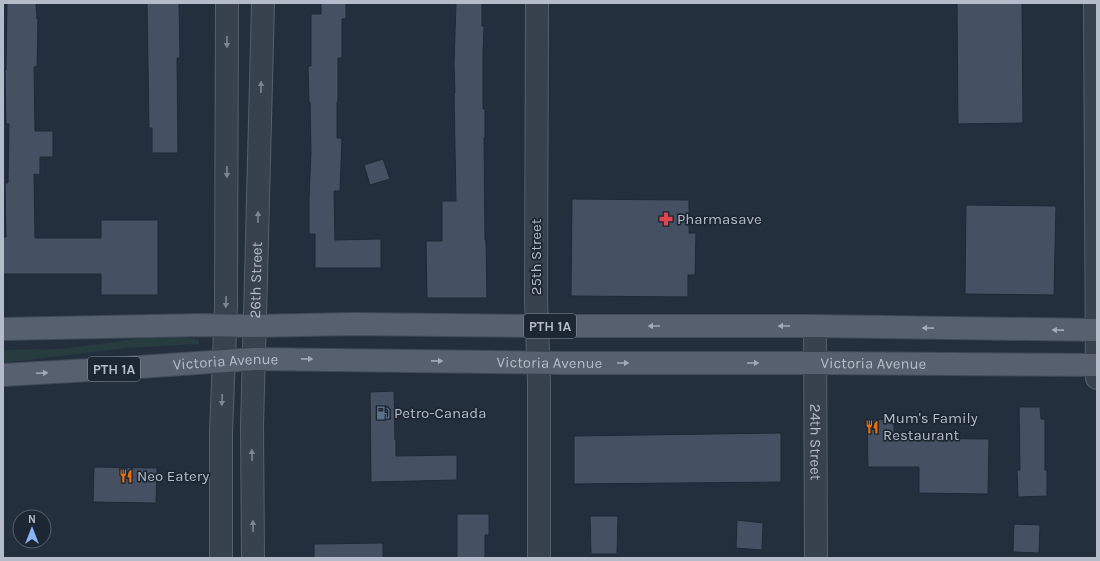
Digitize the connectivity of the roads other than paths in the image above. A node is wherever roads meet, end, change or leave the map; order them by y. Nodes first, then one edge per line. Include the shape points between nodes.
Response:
1 (227, 3) edge
2 (263, 3) edge
3 (536, 3) edge
4 (1095, 3) edge
5 (226, 325) junction
6 (254, 326) junction
7 (537, 326) junction
8 (815, 326) junction
9 (3, 328) edge
10 (1097, 330) edge
11 (254, 359) junction
12 (224, 361) junction
13 (538, 362) junction
14 (816, 363) junction
15 (1097, 365) edge
16 (3, 375) edge
17 (1097, 378) edge
18 (253, 494) junction
19 (221, 495) junction
20 (221, 558) edge
21 (253, 558) edge
22 (539, 558) edge
23 (816, 558) edge

1 -> 5 street, 26th Street
6 -> 2 street, 26th Street
3 - 7 street, 25th Street
4 - 10 street
5 - 6 main road, PTH 1A
5 - 9 main road, PTH 1A
5 - 12 street, 26th Street
6 - 7 main road, PTH 1A
6 - 11 street, 26th Street
8 -> 7 main road, PTH 1A
7 - 13 street, 25th Street
10 -> 8 main road, PTH 1A
8 - 14 street, 24th Street
10 - 15 street
11 - 12 main road, Victoria Avenue / PTH 1A
11 -> 13 main road, Victoria Avenue / PTH 1A
18 -> 11 street, 26th Street
16 -> 12 main road, Victoria Avenue / PTH 1A
12 -> 19 street, 26th Street
13 -> 14 main road, Victoria Avenue / PTH 1A
13 - 22 street, 25th Street
14 - 15 main road, Victoria Avenue / PTH 1A
14 - 23 street, 24th Street
15 - 17 street
18 - 19 street
21 -> 18 street, 26th Street
19 - 20 street, 26th Street

